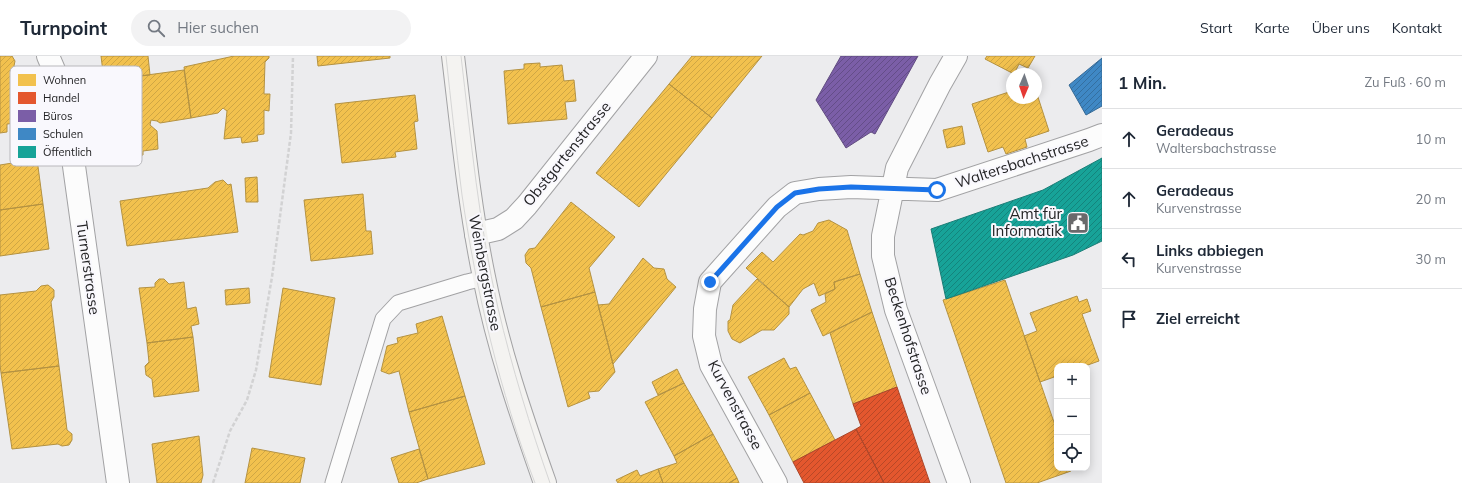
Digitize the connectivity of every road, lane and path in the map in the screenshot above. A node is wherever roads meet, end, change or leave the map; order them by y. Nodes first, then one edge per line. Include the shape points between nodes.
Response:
1 (48, 56) edge
2 (293, 56) edge
3 (453, 56) edge
4 (646, 56) edge
5 (956, 56) edge
6 (52, 66) edge
7 (1102, 135) edge
8 (74, 166) edge
9 (894, 189) junction
10 (476, 234) junction
11 (484, 278) junction
12 (118, 483) edge
13 (213, 483) edge
14 (333, 483) edge
15 (544, 483) edge
16 (776, 483) edge
17 (959, 483) edge

1 - 6 street, Turnerstrasse
2 - 13 path via 291,133 272,277 256,370 247,400 230,432
3 - 10 street, Weinbergstrasse
4 - 10 street, Obstgartenstrasse via 514,219 498,229
5 - 9 street, Beckenhofstrasse via 897,168
7 - 9 street, Waltersbachstrasse via 937,190
8 - 12 street, Turnerstrasse
9 - 16 street, Kurvenstrasse via 851,187 795,193 777,207 710,282 704,336 711,365
9 - 17 street, Beckenhofstrasse via 883,236 883,256 896,310
10 - 11 street, Weinbergstrasse
11 - 14 lane via 398,303 383,319
11 - 15 street, Weinbergstrasse via 503,360

